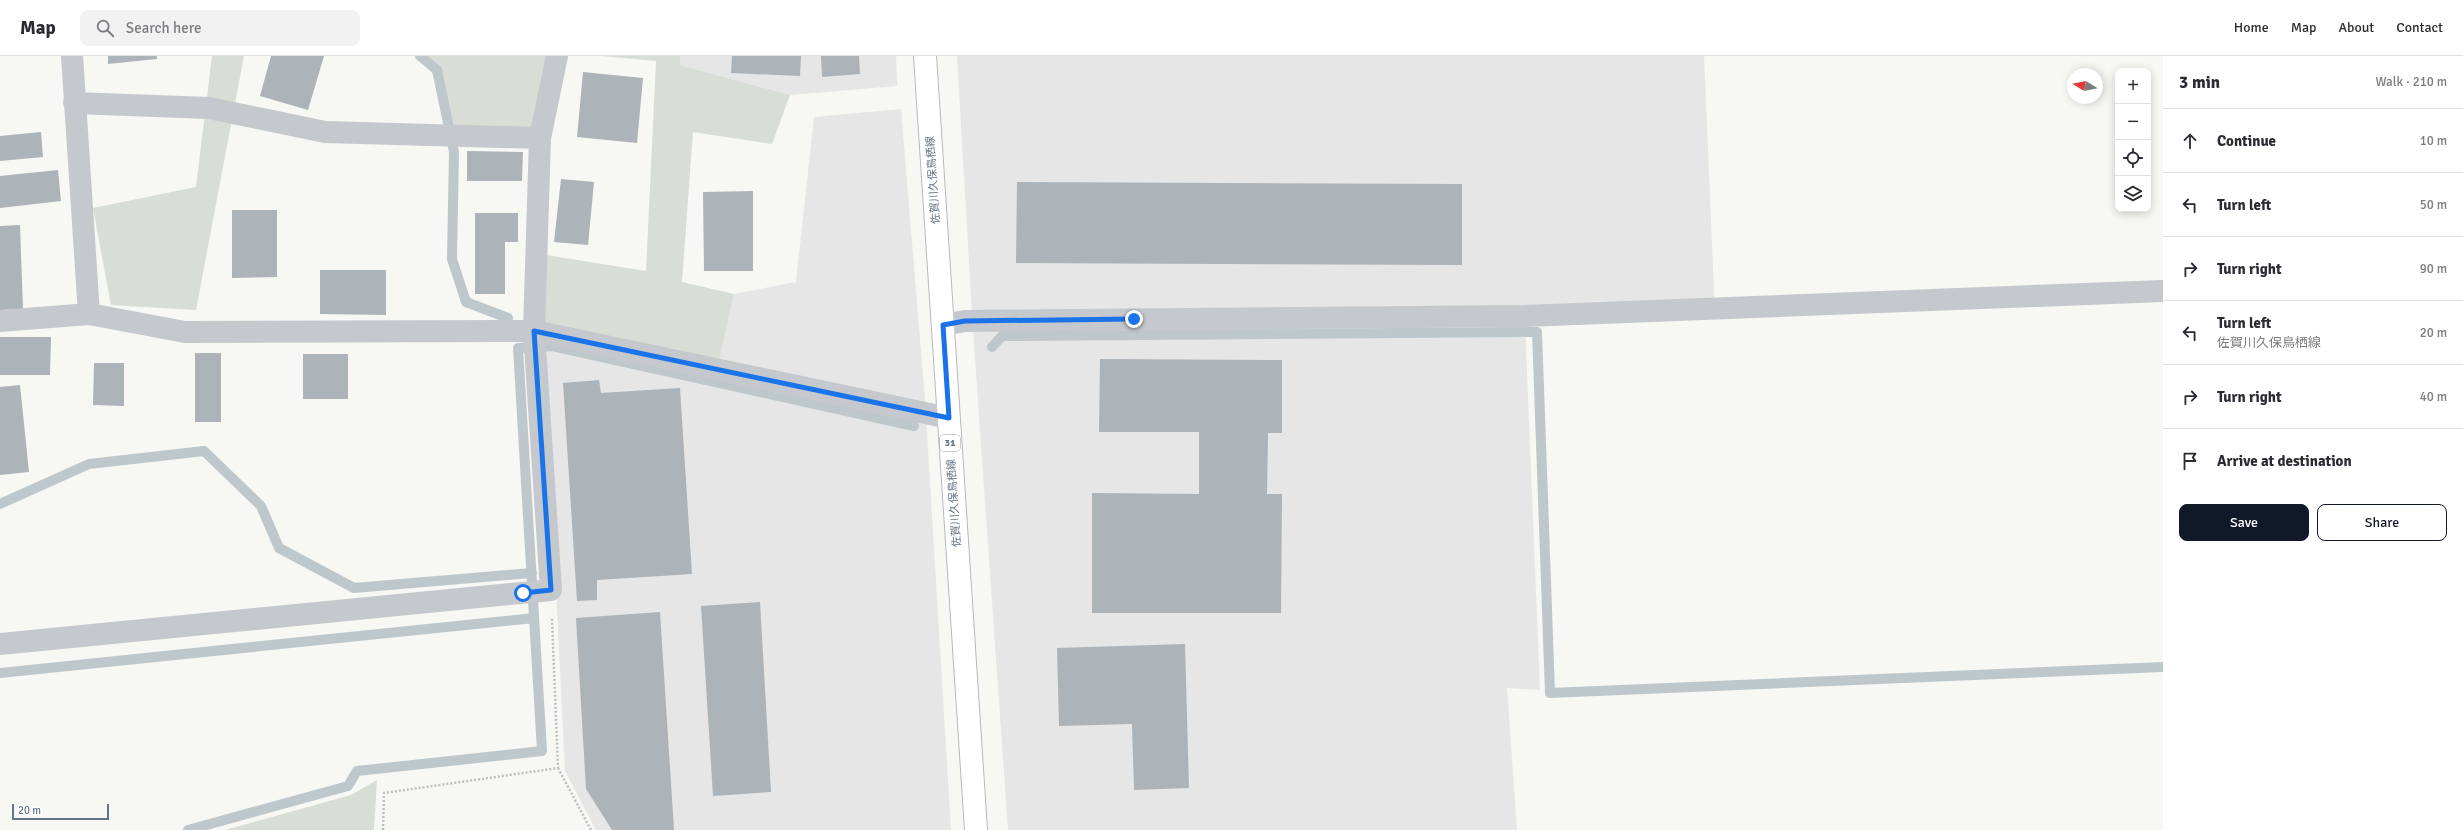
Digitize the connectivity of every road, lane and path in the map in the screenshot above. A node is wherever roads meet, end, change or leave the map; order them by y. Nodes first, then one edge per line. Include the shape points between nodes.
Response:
1 (72, 56) edge
2 (558, 56) edge
3 (925, 56) edge
4 (74, 103) junction
5 (540, 138) junction
6 (2163, 291) edge
7 (89, 314) junction
8 (0, 321) edge
9 (943, 325) junction
10 (534, 331) junction
11 (949, 418) junction
12 (551, 590) junction
13 (0, 644) edge
14 (558, 768) junction
15 (383, 830) edge
16 (592, 830) edge
17 (976, 830) edge

1 - 4 street
2 - 5 street
3 - 9 main road, 佐賀川久保鳥栖線 / 31
4 - 5 street via 209,108 325,132
4 - 7 street
5 - 10 street
6 - 9 street via 1525,316 965,321
7 - 8 street
7 - 10 street via 185,332
9 - 11 main road, 佐賀川久保鳥栖線 / 31
10 - 11 street
10 - 12 street
11 - 17 main road, 佐賀川久保鳥栖線 / 31
12 - 13 street
12 - 14 path
14 - 15 path via 384,792
14 - 16 path

